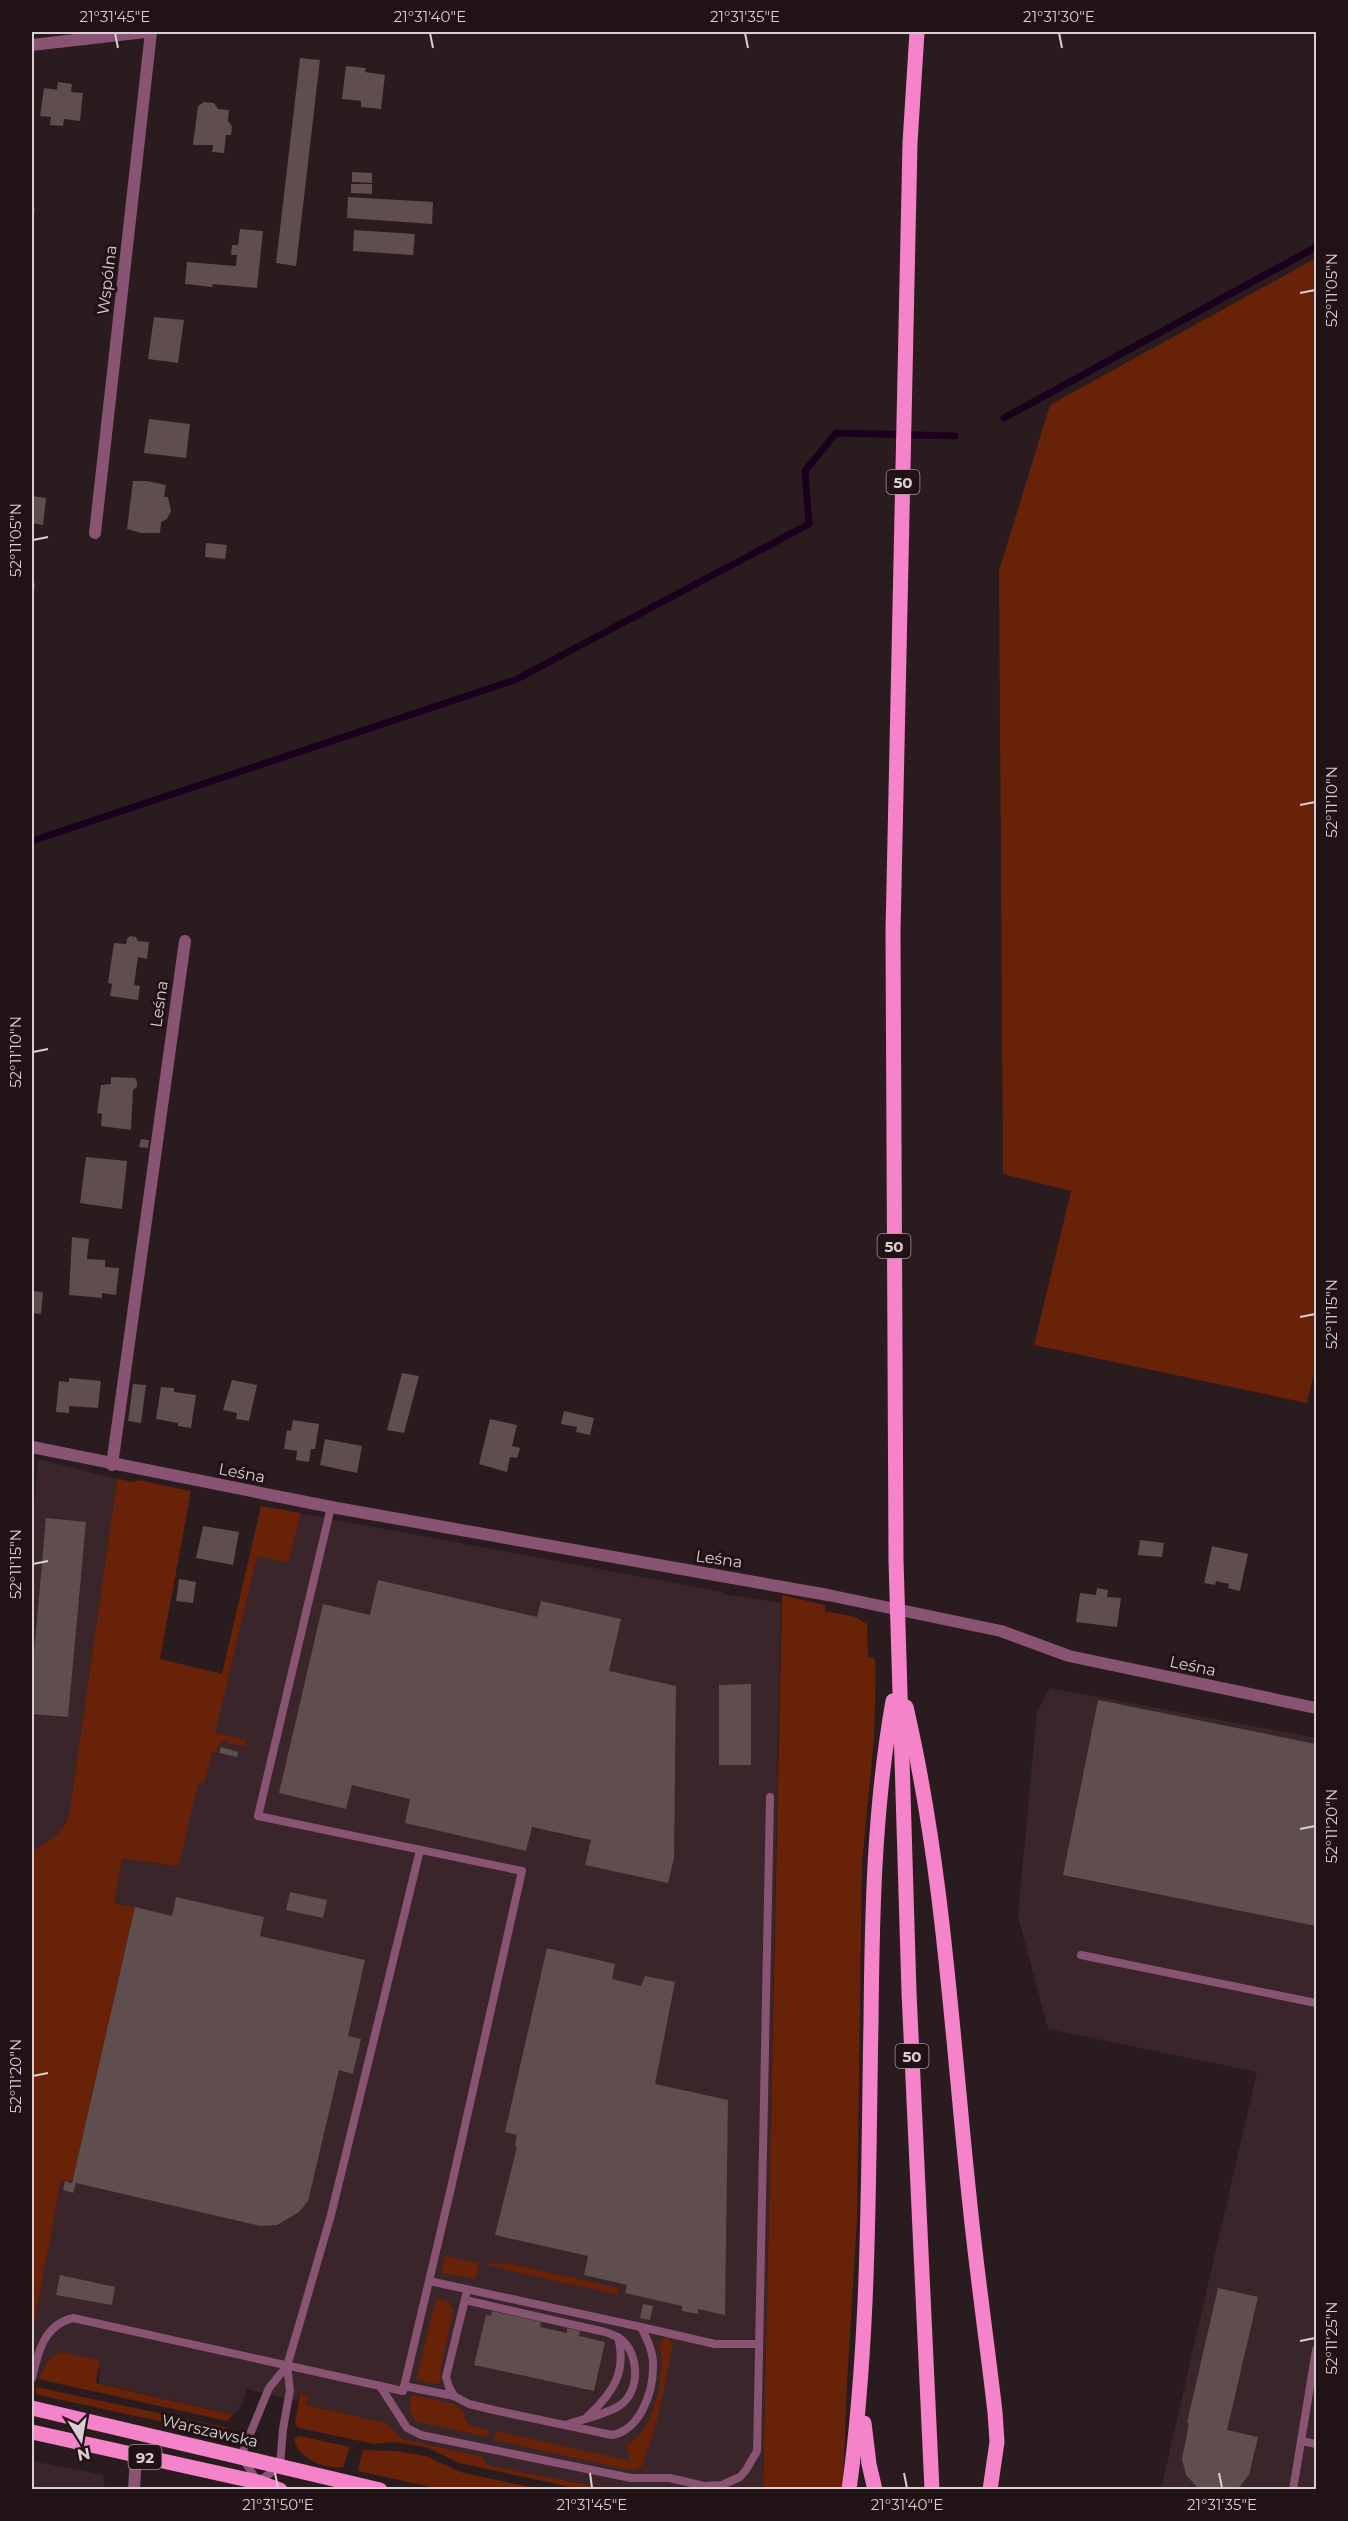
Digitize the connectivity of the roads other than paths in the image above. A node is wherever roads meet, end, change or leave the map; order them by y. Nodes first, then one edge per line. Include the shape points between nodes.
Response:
1 (145, 32) edge
2 (151, 32) edge
3 (916, 32) edge
4 (32, 45) edge
5 (95, 533) dead end
6 (185, 941) dead end
7 (32, 1447) edge
8 (112, 1465) junction
9 (331, 1507) junction
10 (898, 1672) junction
11 (1317, 1708) edge
12 (770, 1797) dead end
13 (420, 1850) junction
14 (1081, 1955) dead end
15 (1317, 2003) edge
16 (429, 2281) junction
17 (468, 2288) junction
18 (465, 2300) junction
19 (641, 2327) junction
20 (618, 2337) junction
21 (758, 2344) junction
22 (1317, 2350) edge
23 (287, 2366) junction
24 (32, 2378) edge
25 (380, 2386) junction
26 (404, 2386) junction
27 (861, 2391) junction
28 (454, 2396) junction
29 (32, 2408) edge
30 (585, 2418) junction
31 (566, 2425) junction
32 (32, 2432) edge
33 (1301, 2441) junction
34 (1317, 2444) edge
35 (136, 2455) junction
36 (241, 2456) junction
37 (280, 2466) junction
38 (258, 2482) junction
39 (134, 2490) edge
40 (280, 2490) edge
41 (380, 2490) edge
42 (849, 2490) edge
43 (874, 2490) edge
44 (932, 2490) edge
45 (990, 2490) edge
46 (1293, 2490) edge

1 - 4 street
2 - 5 street, Wspólna
3 - 10 main road, 50 via 910,143 893,932
6 - 8 street, Leśna
7 - 8 street, Leśna
8 - 9 street, Leśna
9 - 11 street, Leśna via 749,1580 1001,1630 1069,1656
9 - 13 lane via 258,1816
10 - 27 main road via 875,1837
10 - 44 main road, 50
10 - 45 main road via 930,1832 950,1994 995,2412 997,2442
12 - 21 lane
13 - 16 lane via 522,1871
13 - 23 lane via 332,2215
14 - 15 lane
16 - 17 lane
16 - 26 lane
17 - 18 lane
17 - 19 lane
18 - 20 lane
18 - 28 lane via 446,2377
19 - 21 lane via 715,2344
19 - 31 lane via 654,2368 637,2420 612,2435
20 - 30 lane via 618,2376 608,2396
20 - 30 lane via 626,2344 635,2365 631,2392 619,2406
21 - 25 lane via 757,2451 740,2476 714,2486 670,2478 631,2478 421,2435 407,2428
22 - 33 lane
23 - 24 lane via 73,2318 62,2321 46,2336
23 - 25 lane
23 - 36 lane via 269,2388
23 - 37 lane via 290,2390
25 - 26 lane via 403,2391
26 - 28 lane
27 - 42 main road
27 - 43 main road
28 - 31 lane via 469,2404
29 - 36 main road, Warszawska / 92
30 - 31 lane
32 - 35 main road, 92
33 - 34 lane
33 - 46 lane
35 - 38 main road, 92
35 - 39 street
36 - 37 main road, Warszawska / 92
36 - 38 lane
37 - 38 lane
37 - 41 main road, Warszawska / 92
38 - 40 main road, 92

